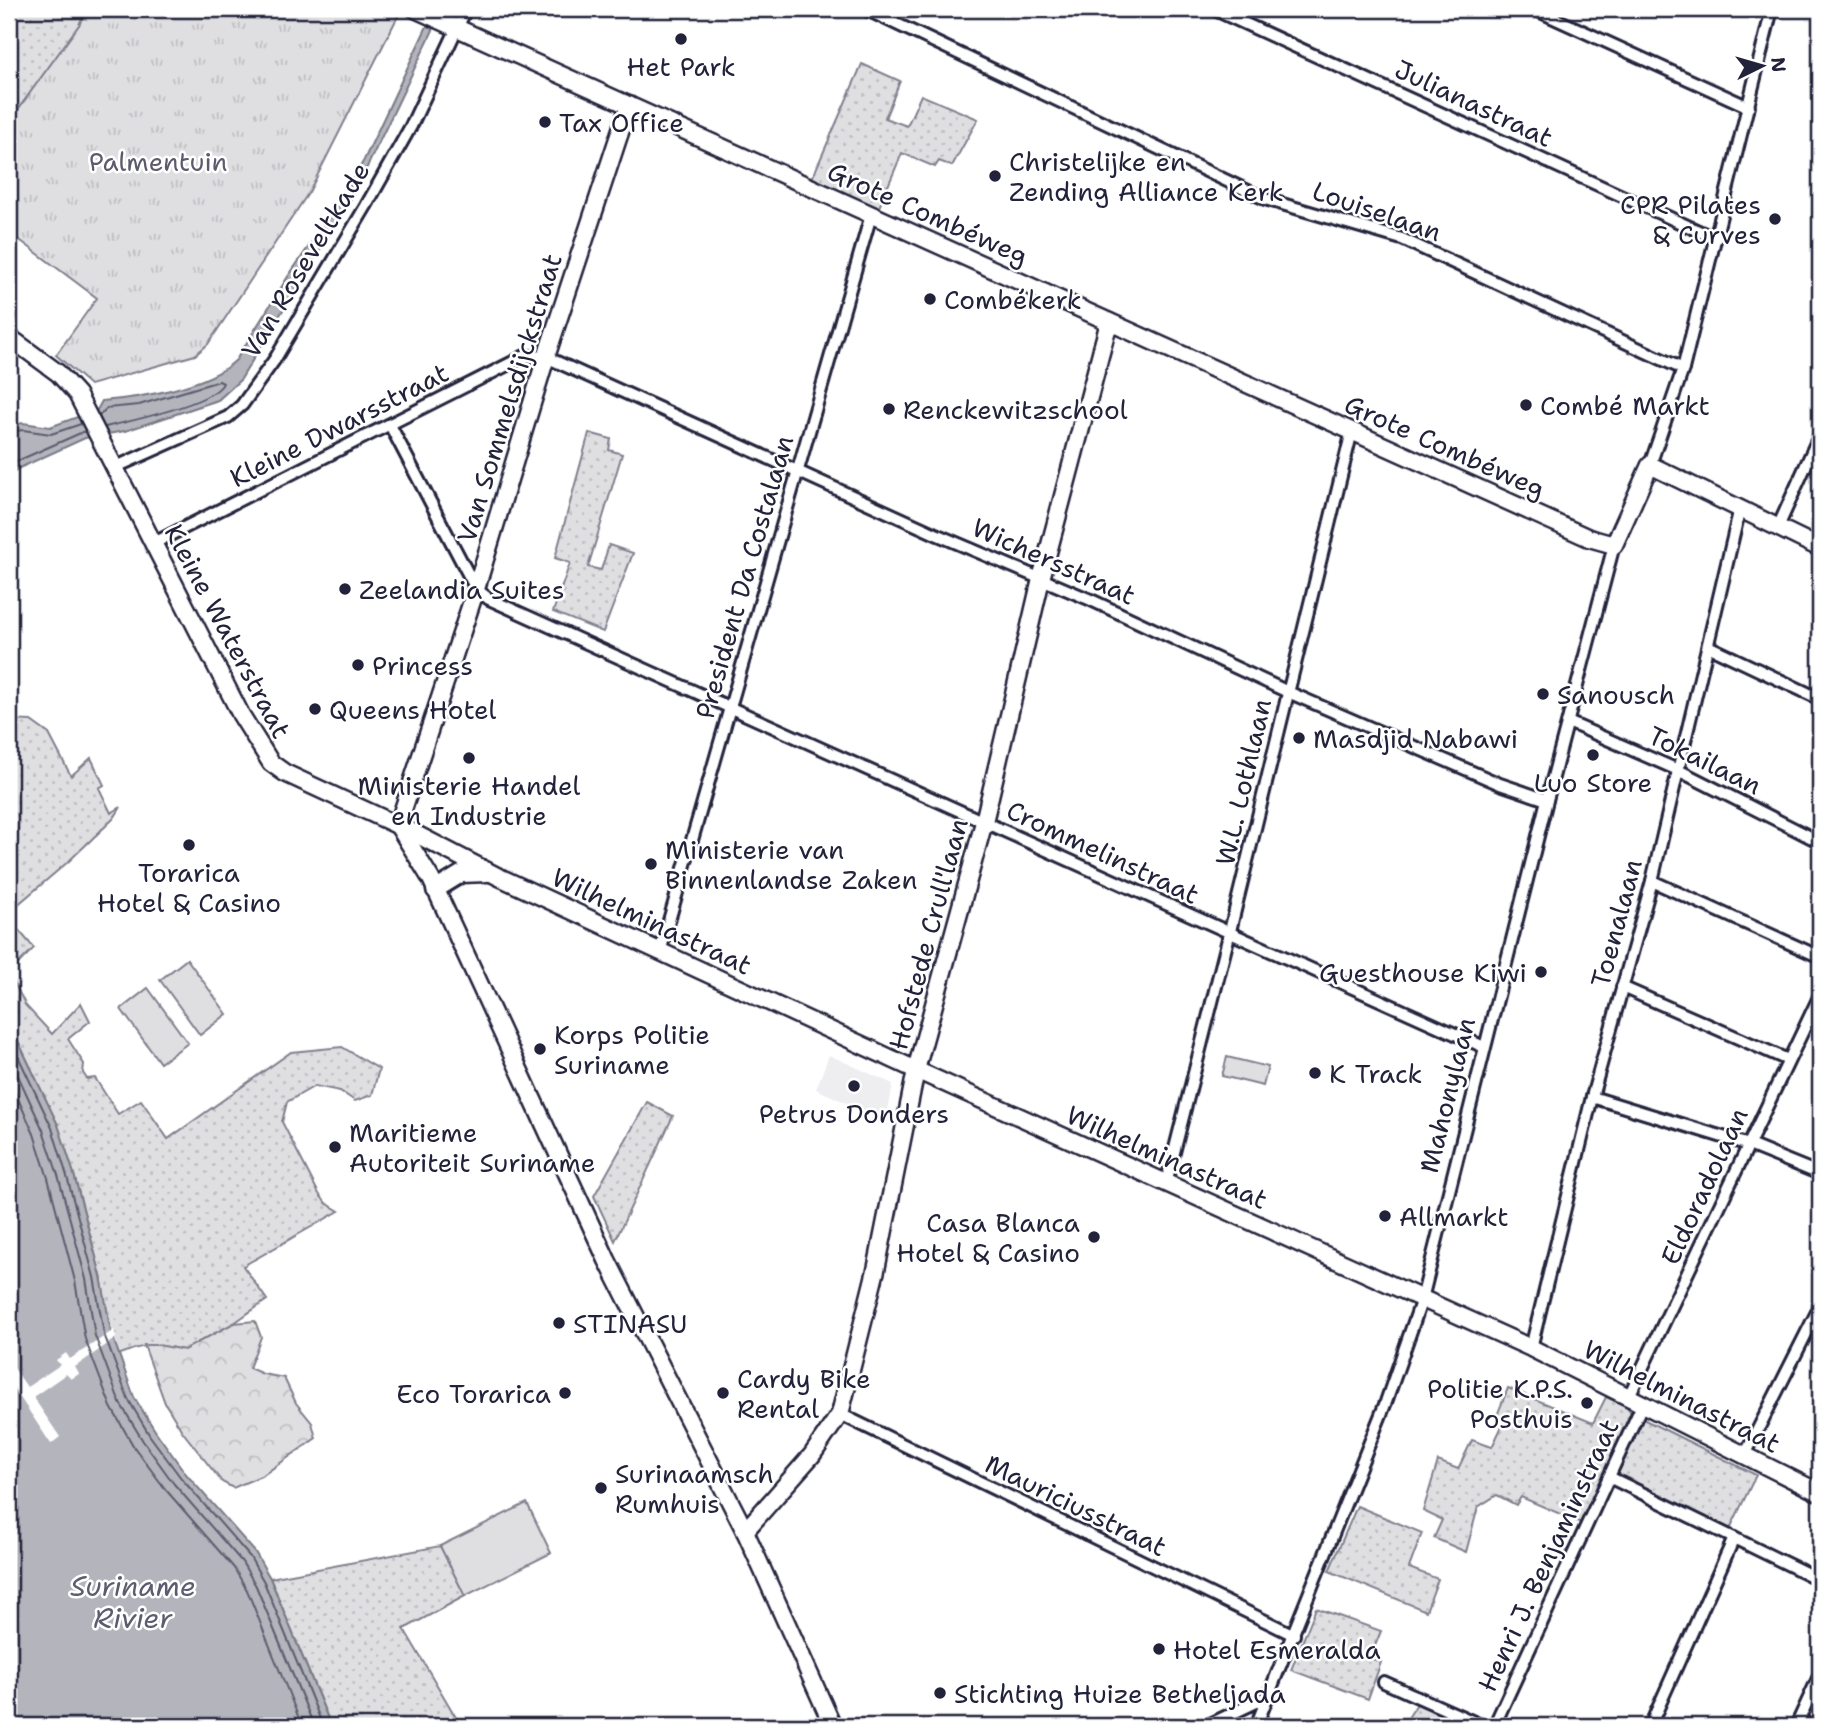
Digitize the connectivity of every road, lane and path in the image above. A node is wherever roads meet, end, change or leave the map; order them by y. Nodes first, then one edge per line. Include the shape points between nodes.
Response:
1 (416, 9) edge
2 (466, 9) edge
3 (864, 9) edge
4 (1213, 9) edge
5 (1534, 9) edge
6 (1772, 9) edge
7 (453, 26) junction
8 (629, 106) junction
9 (1749, 107) junction
10 (871, 215) junction
11 (1716, 239) junction
12 (1109, 323) junction
13 (9, 337) edge
14 (545, 357) junction
15 (1684, 369) junction
16 (390, 425) junction
17 (1352, 431) junction
18 (1820, 434) edge
19 (1650, 465) junction
20 (116, 467) junction
21 (797, 472) junction
22 (1740, 508) junction
23 (1778, 527) junction
24 (154, 543) junction
25 (1614, 545) junction
26 (1820, 548) edge
27 (1041, 579) junction
28 (476, 589) junction
29 (1708, 646) junction
30 (1288, 692) junction
31 (1820, 699) edge
32 (732, 706) junction
33 (1568, 722) junction
34 (1678, 770) junction
35 (1546, 800) junction
36 (984, 822) junction
37 (398, 825) junction
38 (1820, 842) edge
39 (483, 869) junction
40 (461, 874) junction
41 (1652, 881) junction
42 (433, 884) junction
43 (449, 919) junction
44 (1229, 935) junction
45 (660, 952) junction
46 (1820, 957) edge
47 (1622, 987) junction
48 (1820, 995) edge
49 (1484, 1048) junction
50 (1788, 1060) junction
51 (916, 1070) junction
52 (1592, 1097) junction
53 (1749, 1145) junction
54 (1820, 1174) edge
55 (1166, 1184) junction
56 (1422, 1299) junction
57 (1820, 1306) edge
58 (1531, 1348) junction
59 (1636, 1399) junction
60 (840, 1414) junction
61 (1745, 1455) junction
62 (1609, 1477) junction
63 (1820, 1493) edge
64 (745, 1531) junction
65 (1734, 1538) junction
66 (1820, 1580) edge
67 (1294, 1634) junction
68 (1820, 1674) edge
69 (1384, 1682) dead end
70 (1267, 1697) junction
71 (1798, 1723) edge
72 (833, 1726) edge
73 (1206, 1726) edge
74 (1256, 1726) edge
75 (1483, 1726) edge
76 (1494, 1726) edge
77 (1650, 1726) edge
78 (1813, 1726) edge

1 - 7 street, Grote Combéweg
2 - 7 street, Van Roseveltkade
3 - 15 street, Louiselaan via 1265,199 1402,239
4 - 11 street, Julianastraat
5 - 9 street
6 - 9 street
7 - 8 street, Grote Combéweg
7 - 20 street, Van Roseveltkade via 411,126 275,359 242,405 228,417
8 - 10 street, Grote Combéweg
8 - 14 street, Van Sommelsdijckstraat
9 - 11 street
10 - 12 street, Grote Combéweg
10 - 21 street, President Da Costalaan
11 - 15 street
12 - 17 street, Grote Combéweg
12 - 27 street, Hofstede Crull'laan
13 - 20 street, Kleine Waterstraat via 58,373 82,403
14 - 16 street, Kleine Dwarsstraat via 525,356
14 - 21 street, Wichersstraat
14 - 28 street, Van Sommelsdijckstraat
15 - 19 street
16 - 24 street, Kleine Dwarsstraat
16 - 28 street
17 - 25 street, Grote Combéweg via 1589,538
17 - 30 street, W.L. Lothlaan
18 - 23 street
19 - 22 street
19 - 25 street, Mahonylaan
20 - 24 street, Kleine Waterstraat
21 - 27 street, Wichersstraat
21 - 32 street, President Da Costalaan
22 - 23 street
22 - 29 street, Toenalaan
23 - 26 street
24 - 37 street, Kleine Waterstraat via 241,715 271,763
25 - 33 street, Mahonylaan
27 - 30 street, Wichersstraat
27 - 36 street, Hofstede Crull'laan
28 - 32 street, Crommelinstraat via 489,599
28 - 37 street, Van Sommelsdijckstraat
29 - 31 street
29 - 34 street, Toenalaan
30 - 35 street, Wichersstraat
30 - 44 street, W.L. Lothlaan
32 - 36 street, Crommelinstraat
32 - 45 street, President Da Costalaan
33 - 34 street, Tokailaan
33 - 35 street, Mahonylaan
34 - 38 street, Tokailaan
34 - 41 street, Toenalaan
35 - 49 street, Mahonylaan
36 - 44 street, Crommelinstraat
36 - 51 street, Hofstede Crull'laan
37 - 39 street, Kleine Waterstraat
37 - 42 street
39 - 40 street, Wilhelminastraat
39 - 42 street via 456,867
39 - 45 street, Wilhelminastraat
40 - 42 street, Wilhelminastraat
40 - 43 street via 451,895
41 - 46 street
41 - 47 street, Toenalaan
42 - 43 street
43 - 64 street via 615,1277
44 - 49 street, Crommelinstraat
44 - 55 street, W.L. Lothlaan
45 - 51 street, Wilhelminastraat
47 - 50 street
47 - 52 street, Toenalaan
48 - 50 street, Eldoradolaan
49 - 56 street, Mahonylaan
50 - 53 street, Eldoradolaan
51 - 55 street, Wilhelminastraat
51 - 60 street, Hofstede Crull'laan via 876,1270
52 - 53 street
52 - 58 street, Toenalaan
53 - 54 street
53 - 59 street, Eldoradolaan
55 - 56 street, Wilhelminastraat
56 - 58 street, Wilhelminastraat
56 - 67 street, Mahonylaan
57 - 61 street
58 - 59 street, Wilhelminastraat
59 - 61 street, Wilhelminastraat
59 - 62 street, Henri J. Benjaminstraat
60 - 64 street, Hofstede Crull'laan via 812,1455
60 - 67 street, Mauriciusstraat
61 - 63 street, Wilhelminastraat
62 - 65 street
62 - 76 street, Henri J. Benjaminstraat
64 - 72 street
65 - 66 street
65 - 77 street
67 - 70 street, Mahonylaan
68 - 71 street
69 - 75 street
70 - 73 street
70 - 74 street, Mahonylaan
71 - 78 street

